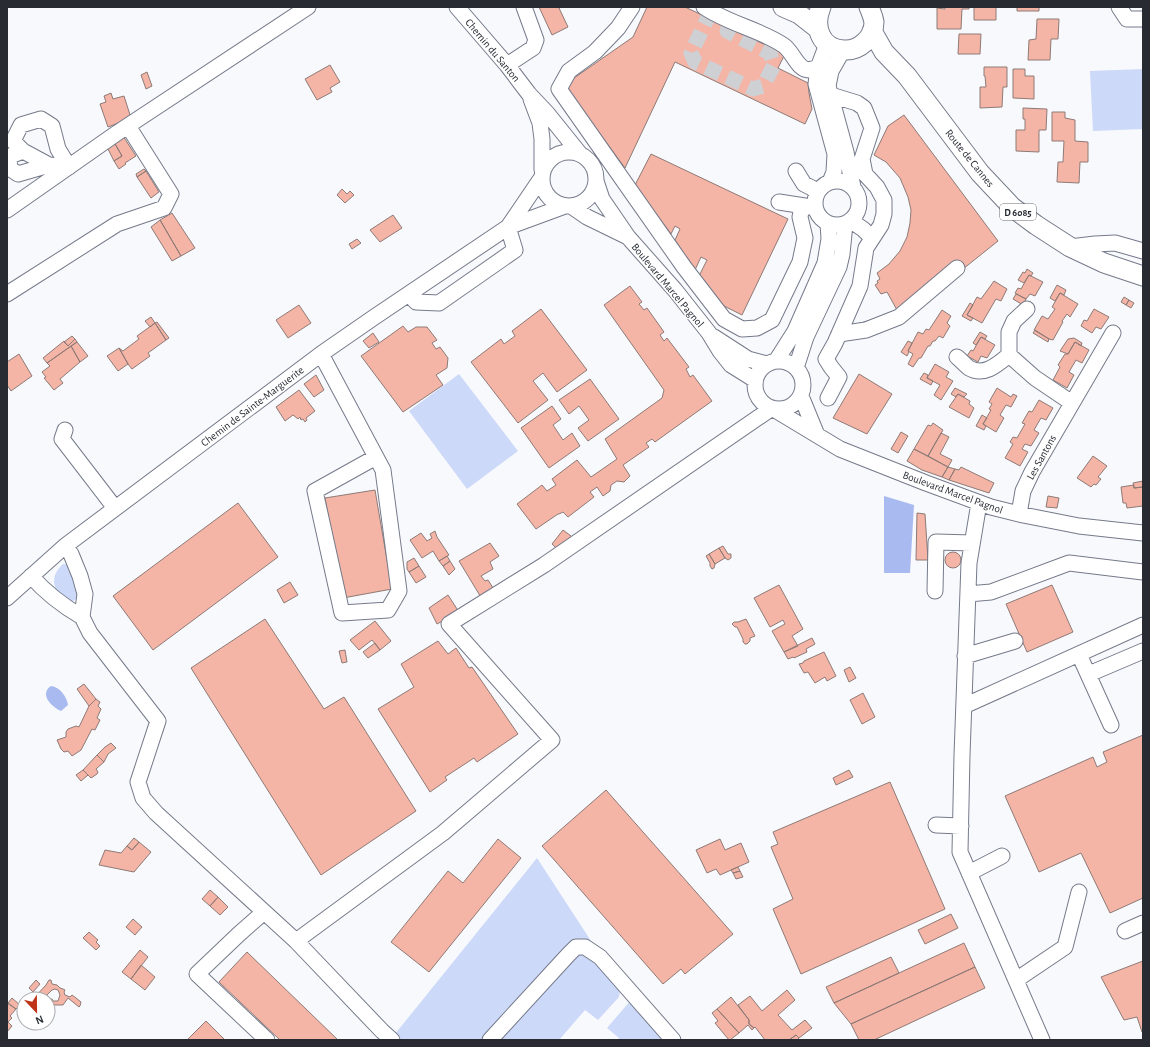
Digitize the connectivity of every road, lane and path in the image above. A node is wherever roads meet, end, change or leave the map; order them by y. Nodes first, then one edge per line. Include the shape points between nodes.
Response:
1 (308, 7) edge
2 (457, 7) edge
3 (524, 7) edge
4 (632, 7) edge
5 (704, 7) edge
6 (783, 7) edge
7 (820, 7) edge
8 (1119, 7) edge
9 (874, 15) edge
10 (1143, 19) edge
11 (817, 28) junction
12 (842, 48) junction
13 (507, 65) junction
14 (818, 68) junction
15 (529, 94) junction
16 (831, 95) junction
17 (857, 103) junction
18 (927, 104) junction
19 (838, 121) junction
20 (128, 126) junction
21 (23, 151) junction
22 (580, 154) junction
23 (49, 165) junction
24 (69, 167) junction
25 (796, 171) dead end
26 (542, 174) junction
27 (596, 181) junction
28 (830, 182) junction
29 (854, 187) junction
30 (817, 193) junction
31 (779, 202) dead end
32 (568, 206) junction
33 (808, 207) junction
34 (7, 210) edge
35 (852, 219) junction
36 (828, 224) junction
37 (881, 225) junction
38 (508, 227) junction
39 (628, 237) junction
40 (872, 238) junction
41 (1070, 247) junction
42 (1143, 251) edge
43 (957, 268) dead end
44 (1143, 276) edge
45 (7, 294) edge
46 (409, 294) junction
47 (1028, 309) dead end
48 (708, 333) junction
49 (1113, 333) dead end
50 (839, 334) junction
51 (321, 354) junction
52 (1009, 355) junction
53 (958, 357) dead end
54 (772, 362) junction
55 (796, 368) junction
56 (755, 380) junction
57 (801, 396) junction
58 (828, 398) dead end
59 (1072, 403) junction
60 (772, 408) junction
61 (65, 430) dead end
62 (817, 435) junction
63 (376, 457) junction
64 (979, 503) junction
65 (115, 508) junction
66 (1019, 514) junction
67 (1143, 533) edge
68 (972, 543) junction
69 (65, 546) junction
70 (1143, 572) edge
71 (31, 576) junction
72 (935, 591) dead end
73 (968, 594) junction
74 (7, 598) edge
75 (82, 617) junction
76 (1143, 625) edge
77 (1015, 640) dead end
78 (1143, 651) edge
79 (965, 656) junction
80 (964, 706) junction
81 (1111, 725) dead end
82 (936, 825) dead end
83 (961, 826) junction
84 (1002, 856) dead end
85 (970, 873) junction
86 (1079, 892) dead end
87 (264, 912) junction
88 (1143, 923) edge
89 (1125, 931) dead end
90 (296, 941) junction
91 (1016, 980) junction
92 (267, 1040) edge
93 (392, 1040) edge
94 (490, 1040) edge
95 (673, 1040) edge
96 (1042, 1040) edge

1 - 20 street
2 - 13 street, Chemin du Santon
3 - 13 street via 536,40 533,48
4 - 33 street via 614,33 595,52 568,71 559,89 684,267 724,319 742,329 757,328 772,320 800,262 805,238 800,217
5 - 14 street via 786,46 799,67 807,70
6 - 11 main road via 799,14
7 - 11 main road
8 - 10 street via 1127,19
9 - 12 main road via 869,38 863,44
9 - 18 main road, Route de Cannes / D 6085 via 884,52 907,76
11 - 12 main road via 821,37
12 - 14 street
12 - 16 street via 831,71 828,86
12 - 18 main road, Route de Cannes / D 6085 via 864,52
13 - 15 street, Chemin du Santon
14 - 28 street via 816,84 835,154 834,172
15 - 22 street, Chemin du Santon
15 - 26 street, Chemin du Santon via 540,123
16 - 17 street
16 - 19 street
17 - 19 street
17 - 37 street via 864,108 872,128 862,158 865,174 877,187 884,200
18 - 41 main road, Route de Cannes / D 6085 via 980,173 1012,207
19 - 29 street
20 - 24 street
20 - 45 street via 171,194 164,208 117,224
21 - 23 street
21 - 23 street via 10,156 10,168 18,174
21 - 24 street via 13,141 21,125 41,119 52,126 58,149
22 - 26 street via 564,152 556,155 549,160
22 - 27 street via 592,165
23 - 24 street
24 - 34 street
25 - 30 street via 804,184
26 - 32 street via 544,189 550,199 557,204
26 - 38 street, Chemin de Sainte-Marguerite
27 - 32 street via 595,188 586,201
27 - 39 street, Boulevard Marcel Pagnol via 602,199
28 - 29 street via 843,181
28 - 30 street
29 - 35 street via 860,204
30 - 33 street
31 - 33 street
32 - 38 street, Chemin de Sainte-Marguerite
32 - 39 street, Boulevard Marcel Pagnol
33 - 36 street
35 - 36 street
35 - 37 street via 865,216
35 - 40 street
35 - 55 street via 839,267 806,337
36 - 54 street via 829,240 825,263 795,331
37 - 40 street
38 - 46 street, Chemin de Sainte-Marguerite
38 - 46 street via 515,250 439,303 416,302
39 - 48 street, Boulevard Marcel Pagnol via 676,290
40 - 50 street via 866,248 860,286
41 - 42 street via 1115,243
41 - 44 main road, Route de Cannes / D 6085 via 1104,263
43 - 50 street via 899,318 866,330
46 - 51 street, Chemin de Sainte-Marguerite
47 - 52 street via 1014,321 1009,332
48 - 54 street, Boulevard Marcel Pagnol via 748,359
48 - 56 street, Boulevard Marcel Pagnol via 731,365
49 - 59 street, Les Santons
50 - 58 street via 826,359 839,377
51 - 63 street
51 - 65 street, Chemin de Sainte-Marguerite
52 - 53 street via 996,366 981,372 970,368
52 - 59 street via 1035,378
54 - 55 street via 783,361
54 - 56 street via 762,368
55 - 57 street via 803,380
56 - 60 street via 760,400
57 - 60 street via 789,407
57 - 62 street
59 - 66 street, Les Santons via 1023,490
60 - 62 street, Boulevard Marcel Pagnol
60 - 90 street via 544,565 449,624 552,740 443,833
61 - 65 street via 62,439
62 - 64 street, Boulevard Marcel Pagnol via 840,449
63 - 63 street via 383,470 399,591 388,610 342,613 315,492
64 - 66 street, Boulevard Marcel Pagnol
64 - 68 street
65 - 69 street, Chemin de Sainte-Marguerite
66 - 67 street, Boulevard Marcel Pagnol via 1078,526
68 - 72 street via 936,542
68 - 73 street via 968,563
69 - 71 street, Chemin de Sainte-Marguerite
69 - 75 street via 71,554 85,594
70 - 73 street via 1069,563 991,592
71 - 74 street, Chemin de Sainte-Marguerite
71 - 75 street via 52,598
73 - 79 street
75 - 87 street via 90,633 158,721 138,782 143,798
76 - 80 street
77 - 79 street
78 - 81 street via 1085,668
79 - 80 street
80 - 83 street
82 - 83 street
83 - 85 street via 960,852
84 - 85 street
85 - 91 street
86 - 91 street via 1065,947
87 - 90 street
87 - 92 street via 197,974
88 - 89 street
90 - 93 street
91 - 96 street
94 - 95 street via 576,947 585,947 600,957

